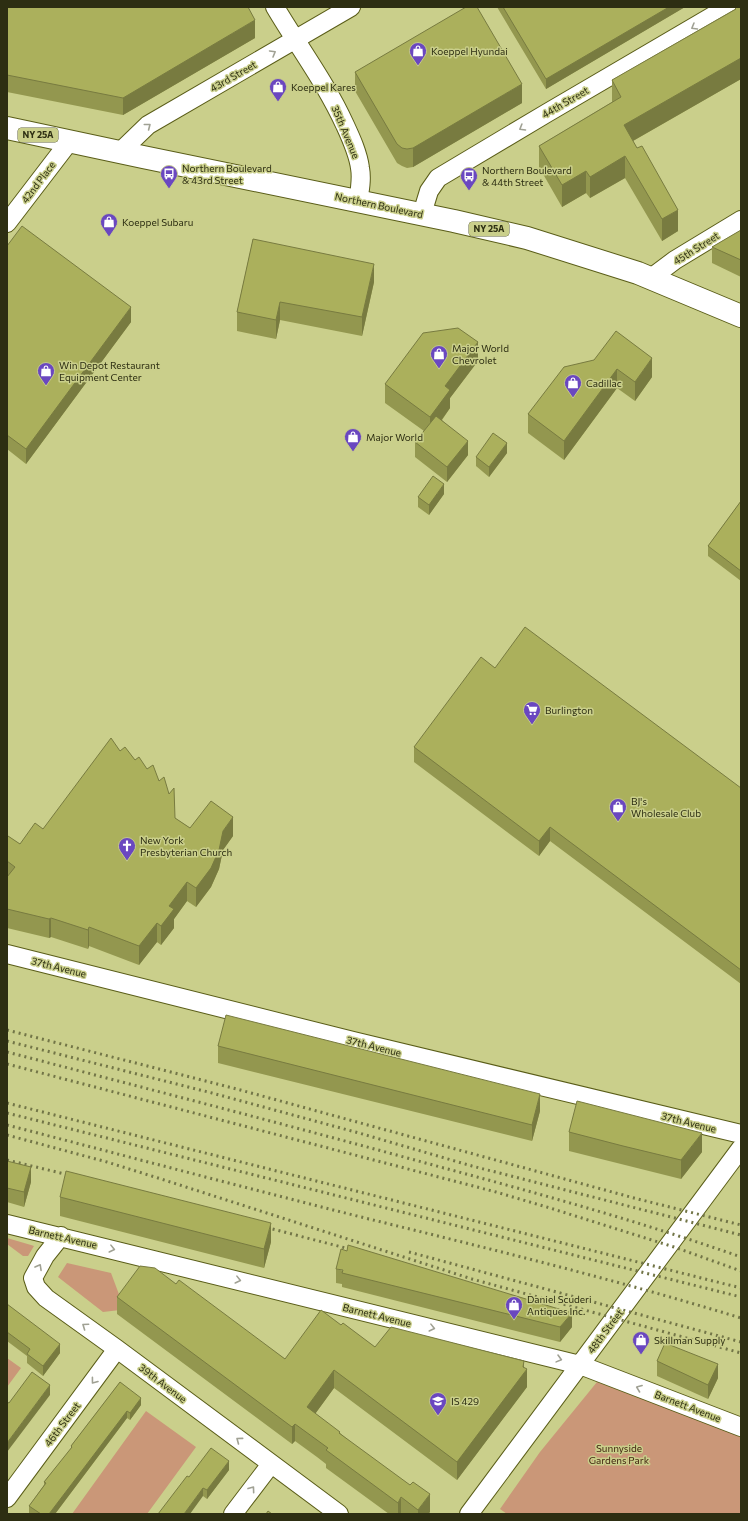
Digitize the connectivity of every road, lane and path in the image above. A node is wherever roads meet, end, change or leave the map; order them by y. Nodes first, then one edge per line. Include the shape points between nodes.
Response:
1 (275, 7) edge
2 (351, 7) edge
3 (728, 7) edge
4 (295, 40) junction
5 (7, 128) edge
6 (69, 142) junction
7 (120, 152) junction
8 (358, 201) junction
9 (422, 214) junction
10 (741, 220) edge
11 (7, 223) edge
12 (651, 278) junction
13 (741, 316) edge
14 (7, 954) edge
15 (741, 1134) edge
16 (741, 1148) edge
17 (7, 1224) edge
18 (61, 1236) junction
19 (117, 1349) junction
20 (580, 1365) junction
21 (741, 1427) edge
22 (270, 1464) junction
23 (7, 1498) edge
24 (233, 1514) edge
25 (339, 1514) edge
26 (469, 1514) edge

1 - 4 street, 35th Avenue
2 - 4 street, 43rd Street
3 -> 9 street, 44th Street via 444,174 429,191
7 -> 4 street, 43rd Street via 148,125
4 - 8 street, 35th Avenue via 305,52 341,115 357,154 361,179
5 - 6 main road, Northern Boulevard / NY 25A
6 - 7 main road, Northern Boulevard / NY 25A
6 - 11 street, 42nd Place
7 - 8 main road, Northern Boulevard / NY 25A
8 - 9 main road, Northern Boulevard / NY 25A
9 - 12 main road, Northern Boulevard / NY 25A via 527,238
10 - 12 street, 45th Street
12 - 13 main road, Northern Boulevard / NY 25A
14 - 15 street, 37th Avenue via 360,1043
16 - 20 street, 48th Street
17 - 18 street, Barnett Avenue
19 -> 18 street, 39th Avenue via 46,1298 36,1287 33,1278
18 -> 20 street, Barnett Avenue
22 -> 19 street, 39th Avenue
19 -> 23 street, 46th Street
21 -> 20 street, Barnett Avenue
20 - 26 street, 48th Street
24 -> 22 street
22 - 25 street, 39th Avenue

